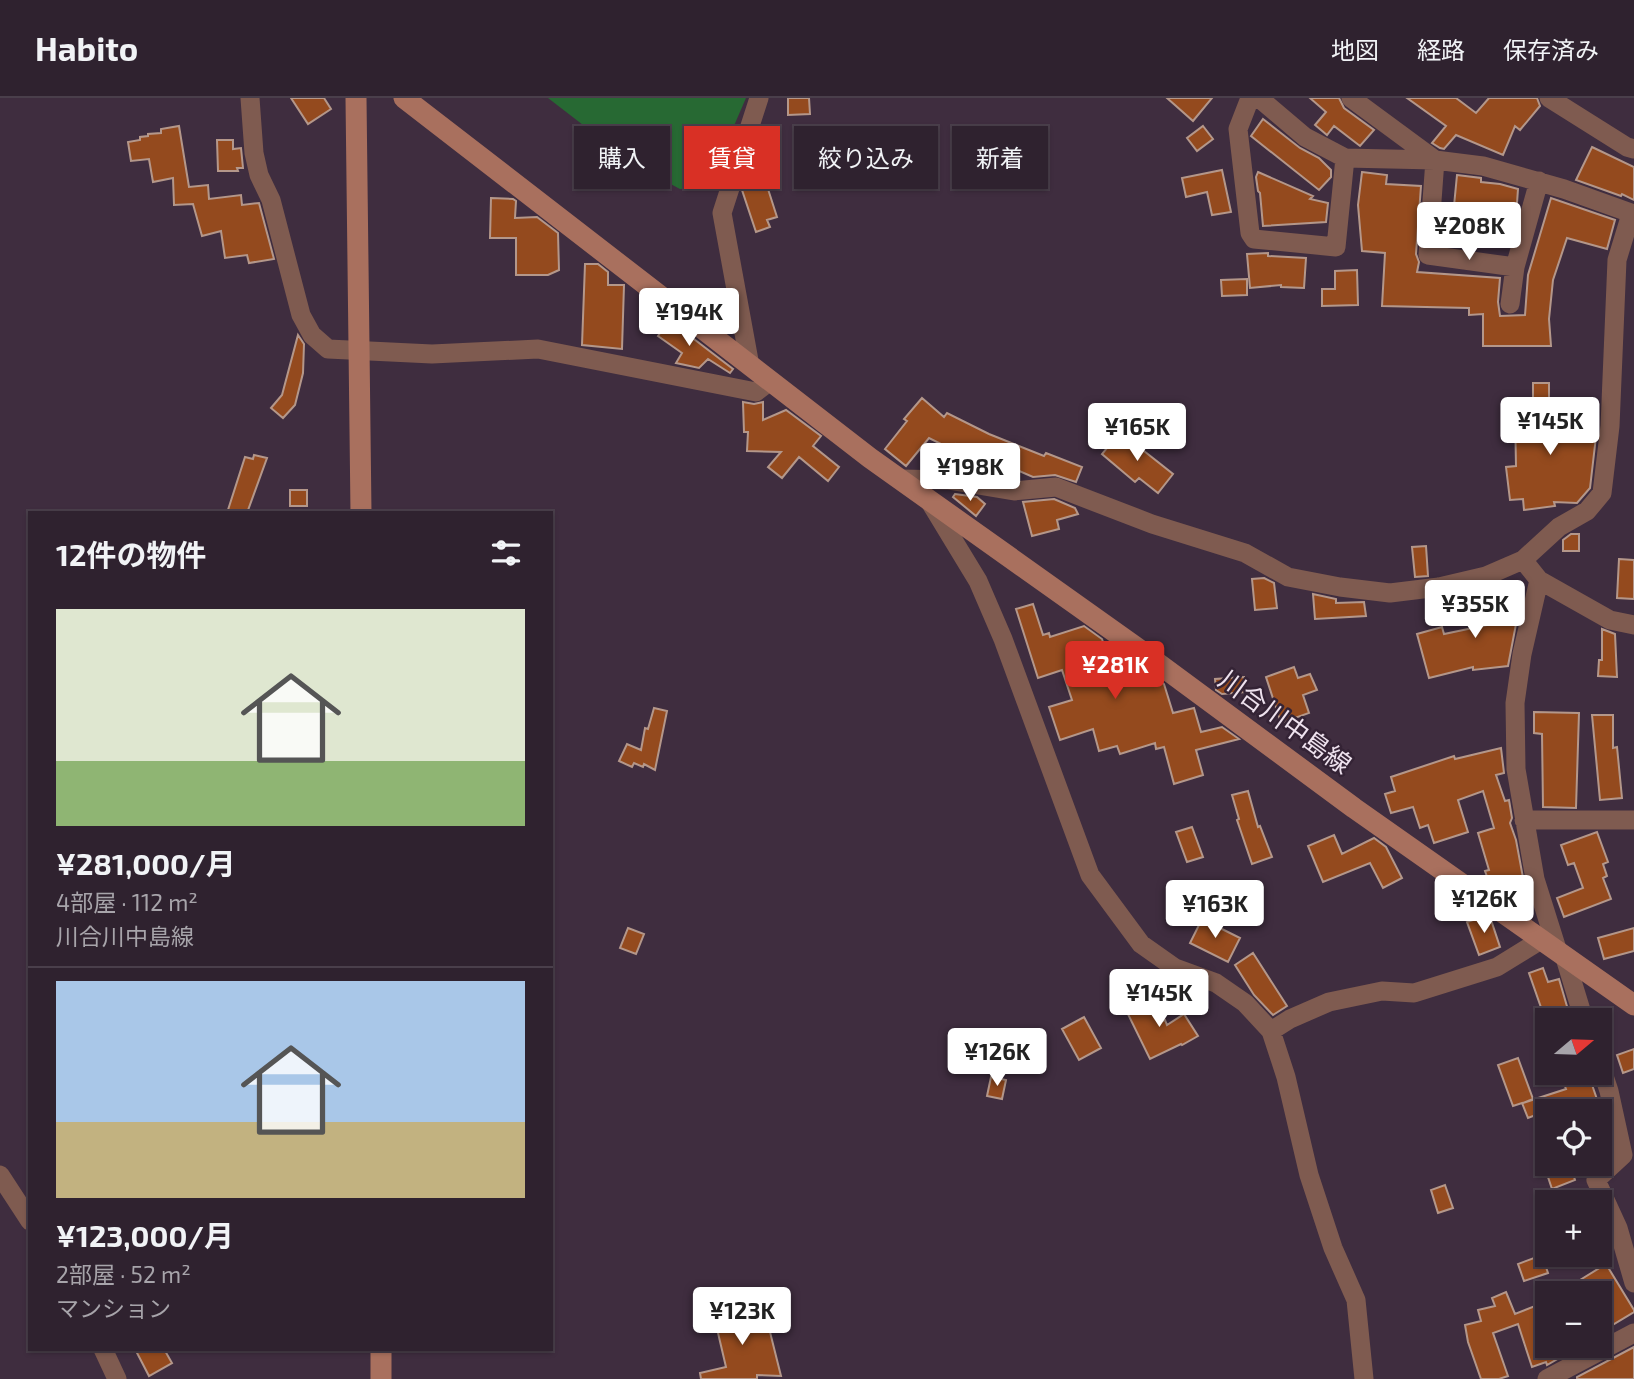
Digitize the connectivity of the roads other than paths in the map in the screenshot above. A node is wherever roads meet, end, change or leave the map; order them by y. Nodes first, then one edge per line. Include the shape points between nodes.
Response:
1 (250, 98) edge
2 (356, 98) edge
3 (404, 98) edge
4 (759, 98) edge
5 (1250, 98) edge
6 (1259, 98) edge
7 (1351, 98) edge
8 (1549, 98) edge
9 (1634, 149) edge
10 (1345, 158) junction
11 (1435, 160) junction
12 (1539, 181) junction
13 (1632, 214) edge
14 (1515, 267) junction
15 (1510, 304) dead end
16 (360, 351) junction
17 (750, 366) junction
18 (769, 382) junction
19 (901, 479) junction
20 (928, 498) junction
21 (361, 511) edge
22 (1523, 560) junction
23 (1539, 580) junction
24 (1634, 625) edge
25 (1524, 820) junction
26 (1634, 820) edge
27 (1555, 950) junction
28 (1634, 1005) edge
29 (1579, 1008) edge
30 (1271, 1031) junction
31 (1607, 1085) edge
32 (0, 1175) edge
33 (28, 1218) edge
34 (1634, 1283) edge
35 (1634, 1333) edge
36 (104, 1351) edge
37 (381, 1351) edge
38 (117, 1379) edge
39 (381, 1379) edge
40 (1364, 1379) edge
41 (1546, 1379) edge

1 - 16 street via 259,175 271,200 301,316 312,335 328,349
2 - 16 main road
3 - 17 main road, 川合川中島線
4 - 17 street via 722,213
5 - 10 street via 1238,130 1254,239 1336,247
6 - 10 street via 1305,137
7 - 11 street
8 - 9 street
10 - 11 street
11 - 12 street via 1483,166
11 - 14 street via 1429,255
12 - 13 street
12 - 14 street
13 - 22 street via 1617,260 1610,426 1602,493 1587,511 1559,527
14 - 15 street
16 - 18 street via 432,354 538,349 756,392
16 - 21 main road
17 - 18 main road, 川合川中島線
18 - 19 main road, 川合川中島線
19 - 20 main road, 川合川中島線
19 - 22 street via 948,480 1014,491 1056,487 1245,553 1288,577 1340,587 1390,593 1439,587 1486,576
20 - 27 main road, 川合川中島線
20 - 30 street via 978,581 1003,639 1090,875 1141,944 1175,968 1216,983 1245,1003
22 - 23 street
23 - 24 street via 1610,620
23 - 25 street via 1516,703 1516,769
25 - 26 street
25 - 27 street
27 - 28 main road, 川合川中島線
27 - 29 street
27 - 30 street via 1414,993 1382,991 1329,1002
30 - 40 street via 1313,1186 1356,1300
31 - 34 street via 1623,1155 1596,1180 1618,1228
32 - 33 street
35 - 41 street
36 - 38 street
37 - 39 main road

